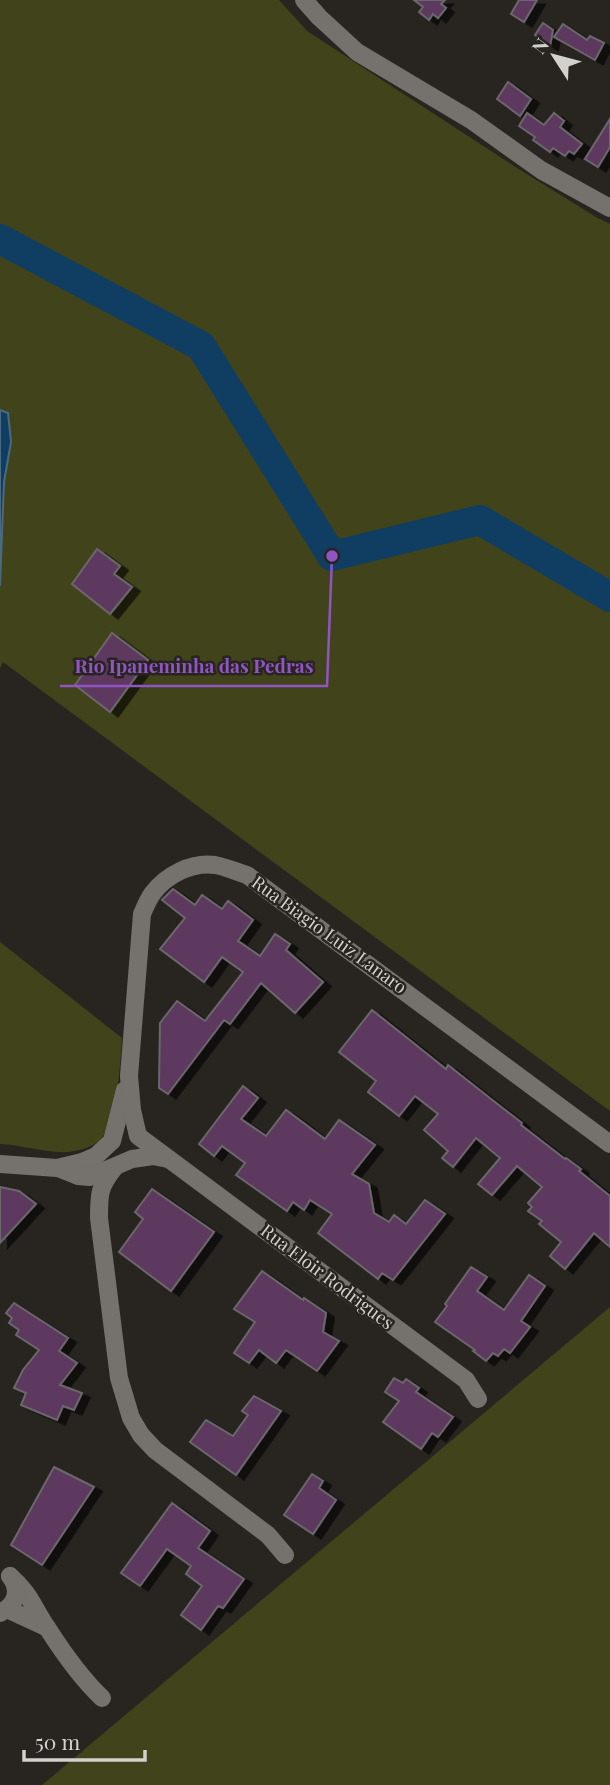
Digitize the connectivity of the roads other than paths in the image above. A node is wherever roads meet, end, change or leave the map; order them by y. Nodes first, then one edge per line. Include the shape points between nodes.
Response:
1 (304, 0) edge
2 (610, 208) edge
3 (129, 1076) junction
4 (138, 1136) junction
5 (112, 1141) junction
6 (610, 1144) edge
7 (132, 1159) junction
8 (171, 1160) junction
9 (0, 1164) edge
10 (114, 1167) junction
11 (64, 1171) junction
12 (100, 1218) junction
13 (478, 1399) dead end
14 (285, 1555) dead end
15 (3, 1572) edge
16 (4, 1611) edge
17 (46, 1627) junction
18 (102, 1698) dead end

1 - 2 street via 357,52 471,120 541,170
3 - 4 street, Rua Biagio Luiz Lanaro
3 - 5 street, Rua Biagio Luiz Lanaro
3 - 6 street, Rua Biagio Luiz Lanaro via 142,914 150,895 164,880 199,865 216,865 247,875 269,890
4 - 5 street via 126,1130
4 - 7 street via 141,1147
4 - 8 street, Rua Eloir Rodrigues
5 - 7 street via 118,1157
5 - 11 street via 96,1156
7 - 8 street via 153,1156
7 - 10 street
8 - 13 street, Rua Eloir Rodrigues via 466,1380
9 - 11 street
10 - 11 street via 90,1177
10 - 12 street via 99,1194
11 - 12 street via 88,1191
12 - 14 street via 119,1378 131,1418 155,1450 268,1535
15 - 16 street via 15,1582 16,1597
15 - 17 street via 23,1587
16 - 17 street
17 - 18 street

